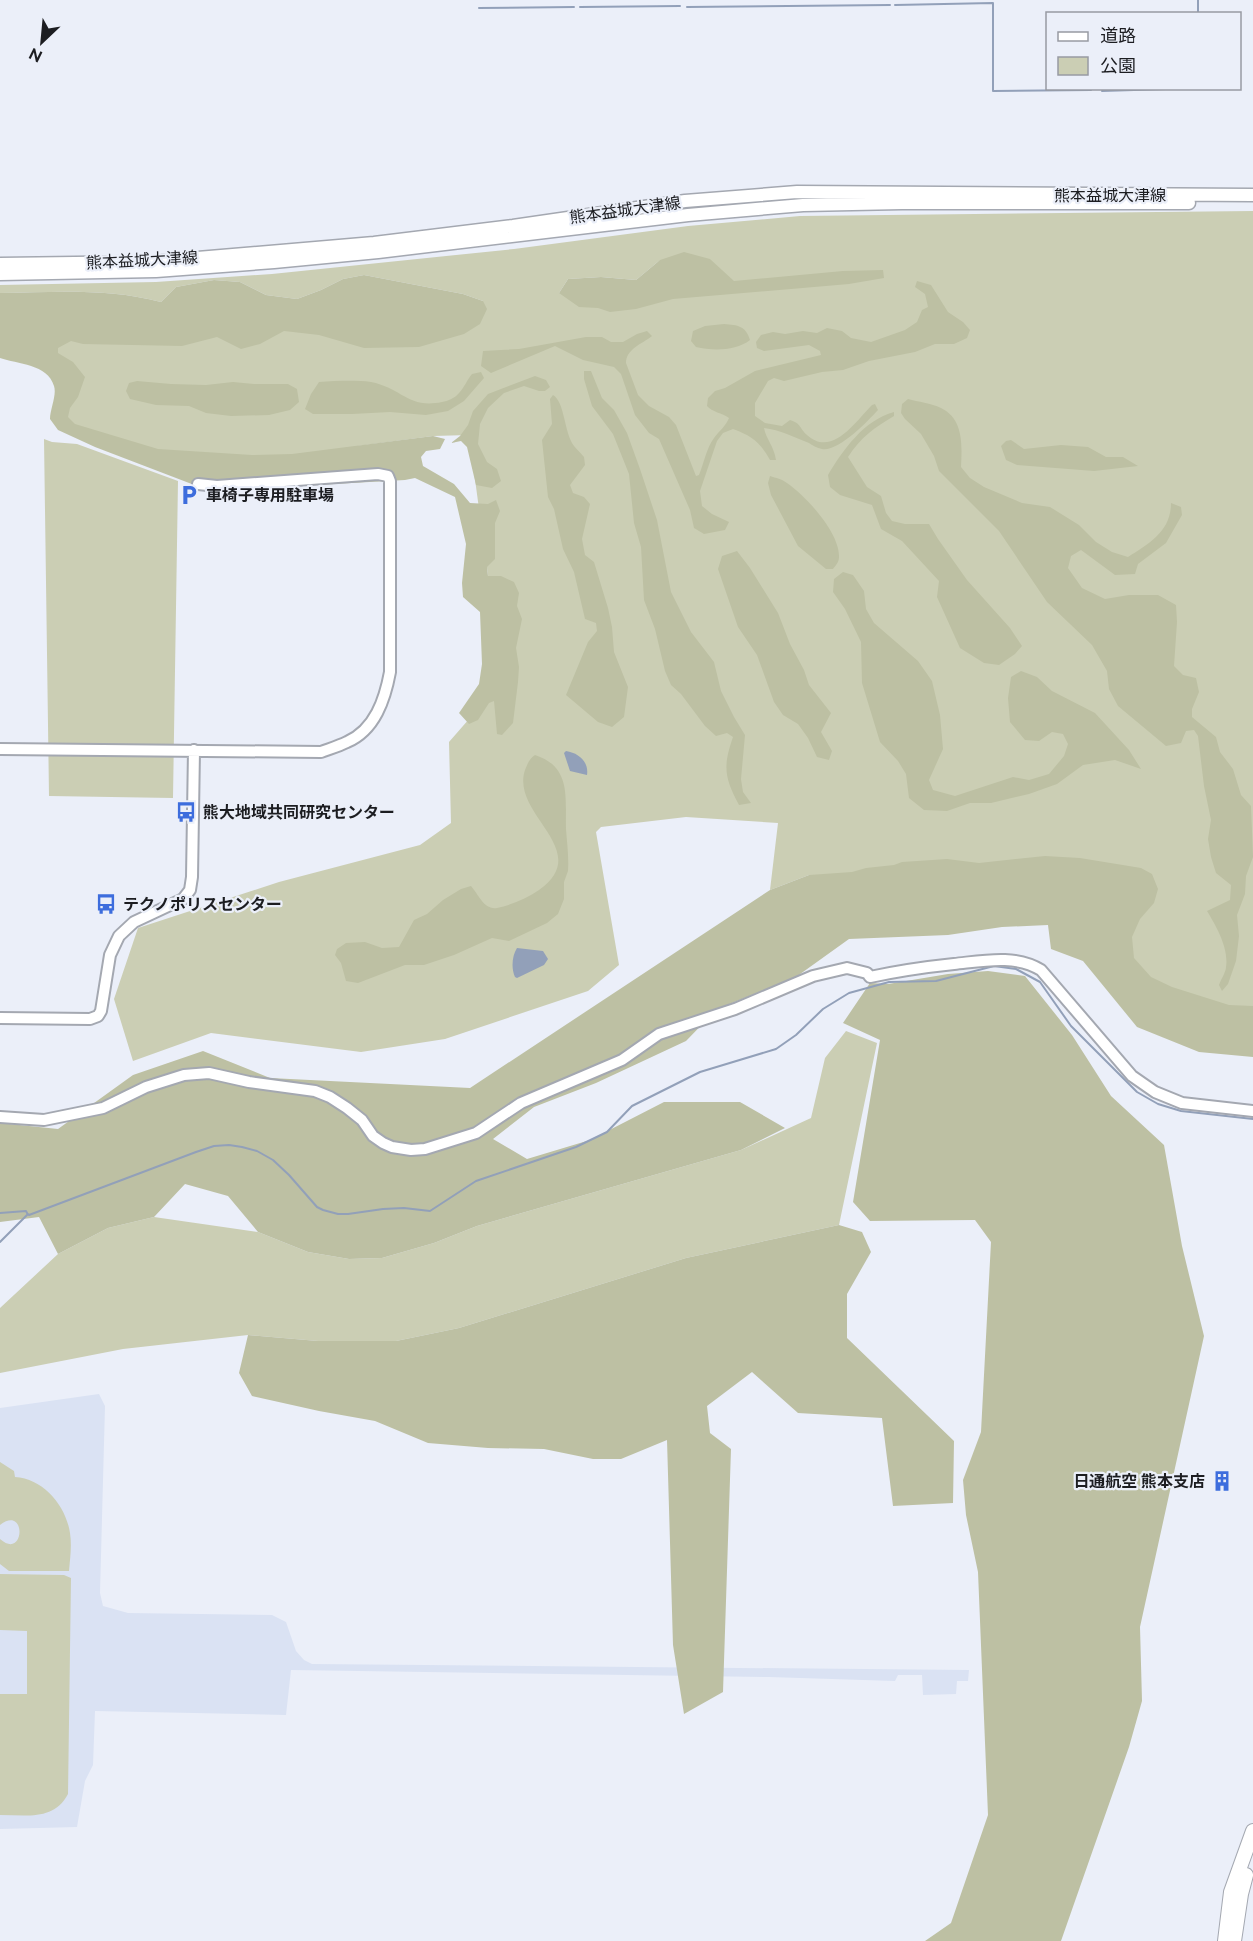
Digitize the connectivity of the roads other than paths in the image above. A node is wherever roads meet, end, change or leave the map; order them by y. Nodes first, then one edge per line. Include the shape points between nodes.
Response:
1 (1253, 195) edge
2 (1253, 204) edge
3 (0, 264) edge
4 (0, 274) edge
5 (198, 484) dead end
6 (0, 749) edge
7 (194, 750) junction
8 (0, 1018) edge
9 (1253, 1111) edge
10 (0, 1117) edge
11 (1253, 1831) edge
12 (1253, 1853) edge
13 (1225, 1941) edge
14 (1234, 1941) edge

1 - 3 main road, 熊本益城大津線 via 797,192 685,201 374,243 150,262
2 - 4 main road, 熊本益城大津線 via 803,206 156,271
5 - 7 street via 388,476 390,672 380,709 362,733 349,742 321,752
6 - 7 street
7 - 8 street via 190,890 183,898 134,922 119,936 110,955 98,1016
9 - 10 street via 1182,1103 1155,1092 1132,1076 1041,970 1032,964 995,959 870,977 848,968 813,976 735,1009 659,1034 622,1060 521,1103 477,1132 425,1149 383,1143 347,1108 315,1091 209,1073 184,1075 146,1087 103,1108 44,1120
11 - 13 highway via 1231,1892
12 - 14 highway via 1241,1894

